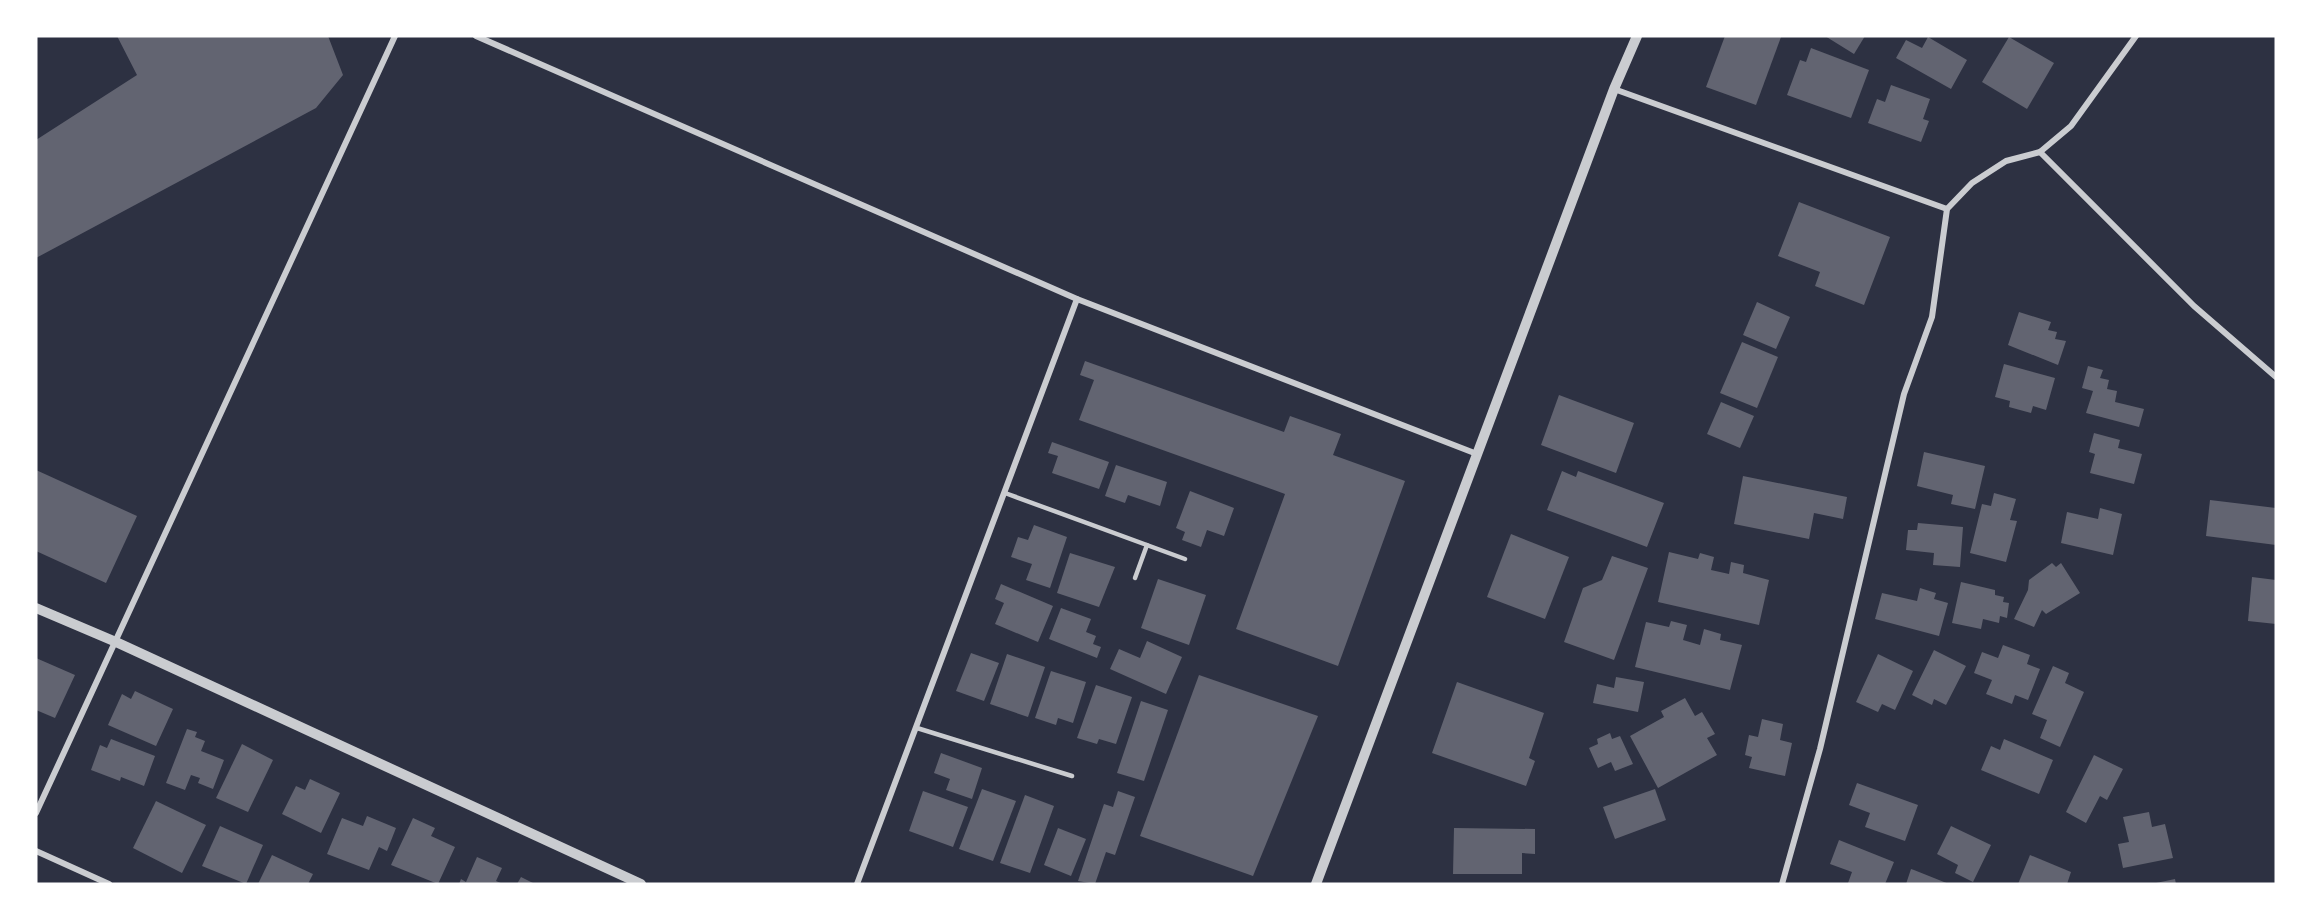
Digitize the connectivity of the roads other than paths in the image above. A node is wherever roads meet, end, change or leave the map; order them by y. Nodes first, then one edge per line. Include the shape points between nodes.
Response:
1 (395, 36) edge
2 (476, 36) edge
3 (1637, 36) edge
4 (2136, 36) edge
5 (1614, 89) junction
6 (2040, 152) junction
7 (1947, 209) junction
8 (1077, 299) junction
9 (2276, 377) edge
10 (1477, 454) junction
11 (1005, 493) junction
12 (1147, 545) junction
13 (1185, 559) dead end
14 (1136, 578) dead end
15 (36, 608) edge
16 (116, 642) junction
17 (917, 728) junction
18 (1072, 776) dead end
19 (36, 813) edge
20 (36, 851) edge
21 (109, 884) edge
22 (641, 884) edge
23 (857, 884) edge
24 (1316, 884) edge
25 (1782, 884) edge

1 - 16 street
2 - 8 street
3 - 5 street
4 - 6 street via 2071,126
5 - 7 street
5 - 10 street
6 - 7 street via 2006,161 1972,183
6 - 9 street via 2194,306
7 - 25 street via 1932,317 1904,394 1820,748
8 - 10 street
8 - 11 street
10 - 24 street
11 - 12 lane
11 - 17 street
12 - 13 lane
12 - 14 lane
15 - 16 street
16 - 19 street
16 - 22 street
17 - 18 lane
17 - 23 street
20 - 21 street

